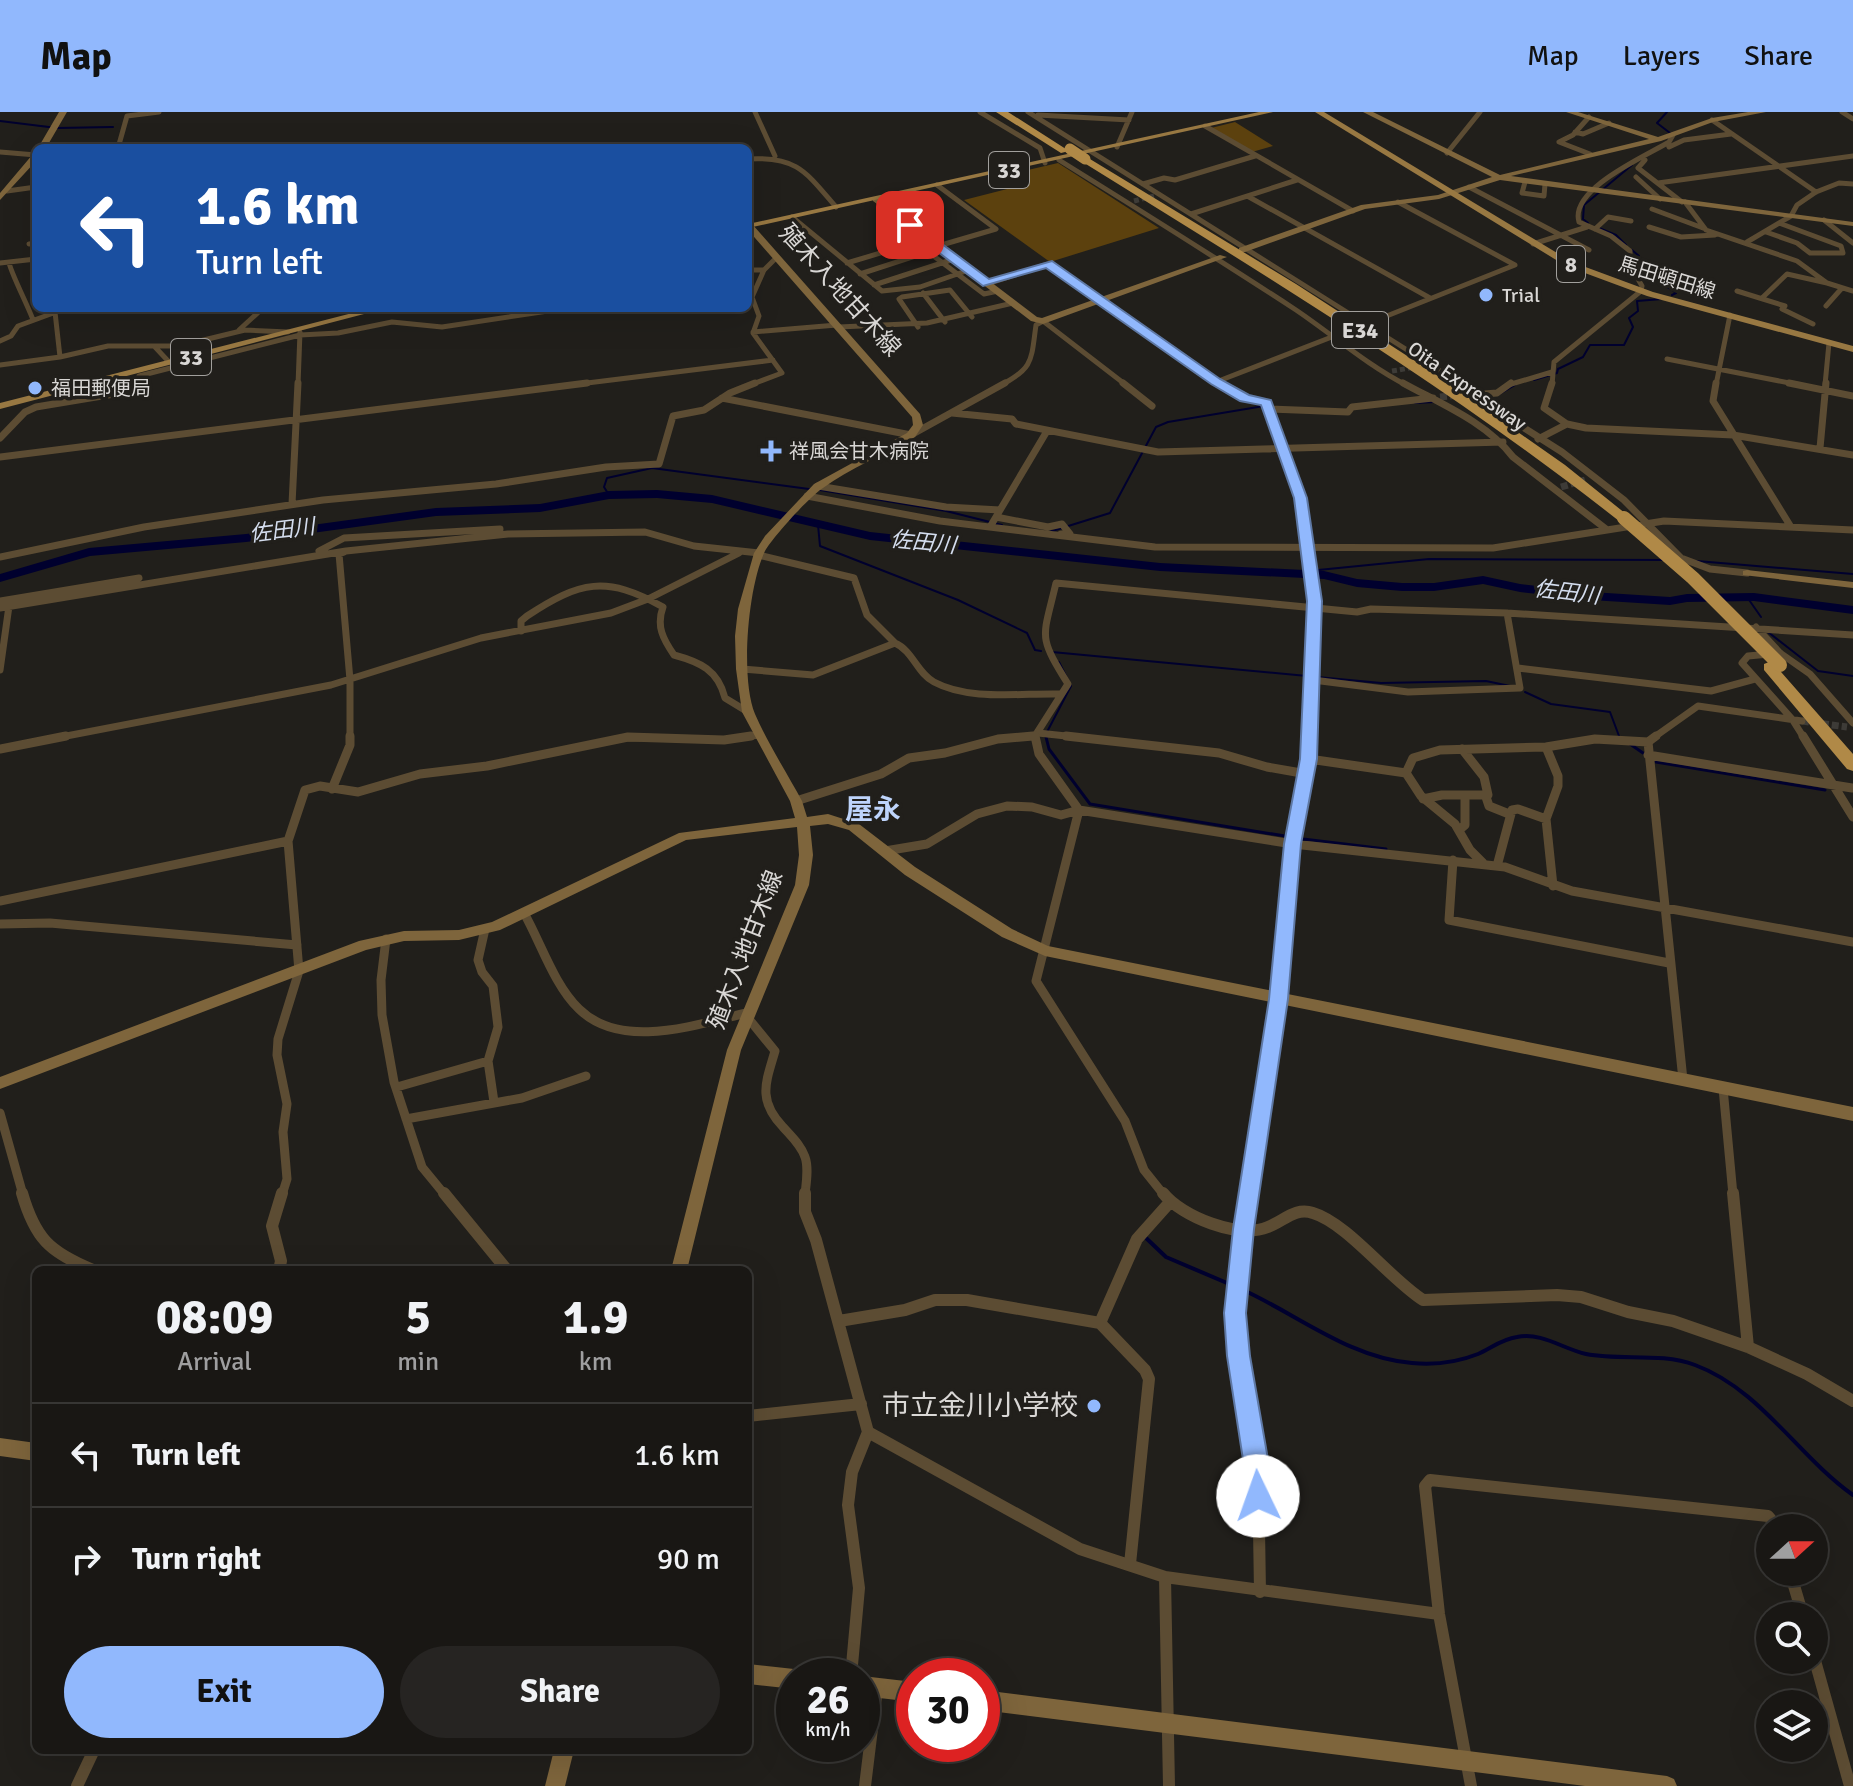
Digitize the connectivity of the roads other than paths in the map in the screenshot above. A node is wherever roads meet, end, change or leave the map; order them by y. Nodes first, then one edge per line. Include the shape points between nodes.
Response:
1 (63, 112) edge
2 (159, 112) edge
3 (755, 112) edge
4 (980, 112) edge
5 (1001, 112) edge
6 (1010, 112) edge
7 (1028, 112) edge
8 (1132, 112) edge
9 (1269, 112) edge
10 (1319, 112) edge
11 (1367, 112) edge
12 (1480, 112) edge
13 (1570, 112) edge
14 (1762, 112) edge
15 (1842, 112) edge
16 (1038, 115) edge
17 (1589, 117) junction
18 (1853, 119) edge
19 (1129, 120) junction
20 (1712, 120) junction
21 (1609, 123) junction
22 (1205, 126) junction
23 (1575, 132) junction
24 (1731, 134) junction
25 (1673, 135) junction
26 (1658, 139) junction
27 (45, 144) edge
28 (119, 144) edge
29 (1117, 147) junction
30 (0, 152) edge
31 (1447, 153) junction
32 (1064, 154) junction
33 (1590, 154) junction
34 (32, 155) edge
35 (775, 156) junction
36 (1255, 156) junction
37 (1085, 157) junction
38 (1851, 158) edge
39 (752, 159) edge
40 (32, 160) edge
41 (1045, 163) junction
42 (1778, 166) junction
43 (1498, 177) junction
44 (1636, 177) dead end
45 (1297, 180) junction
46 (1525, 182) junction
47 (1658, 183) junction
48 (1143, 184) junction
49 (1545, 184) junction
50 (1853, 184) edge
51 (937, 185) junction
52 (1469, 187) junction
53 (32, 188) edge
54 (1596, 190) junction
55 (4, 191) edge
56 (1816, 192) junction
57 (1452, 193) junction
58 (1249, 197) junction
59 (0, 198) edge
60 (876, 199) junction
61 (1660, 199) junction
62 (1398, 202) junction
63 (1684, 202) junction
64 (836, 207) junction
65 (1652, 209) dead end
66 (1353, 211) junction
67 (1191, 214) junction
68 (1791, 216) junction
69 (792, 217) junction
70 (1824, 220) junction
71 (1631, 221) dead end
72 (1779, 223) junction
73 (1853, 224) edge
74 (752, 225) edge
75 (1587, 227) junction
76 (1649, 227) dead end
77 (1306, 228) junction
78 (1596, 228) junction
79 (1703, 228) junction
80 (752, 230) edge
81 (1766, 232) junction
82 (1561, 235) junction
83 (1719, 235) junction
84 (927, 239) junction
85 (915, 242) junction
86 (1747, 242) junction
87 (1533, 244) junction
88 (905, 245) junction
89 (1853, 246) edge
90 (939, 247) junction
91 (1843, 249) junction
92 (1246, 250) junction
93 (1589, 250) dead end
94 (928, 252) junction
95 (879, 254) junction
96 (918, 255) junction
97 (868, 257) junction
98 (776, 258) junction
99 (1220, 258) junction
100 (32, 259) edge
101 (954, 259) junction
102 (858, 260) junction
103 (9, 262) junction
104 (0, 263) edge
105 (847, 263) junction
106 (943, 263) junction
107 (892, 264) junction
108 (933, 266) junction
109 (881, 267) junction
110 (752, 270) edge
111 (764, 270) junction
112 (871, 270) junction
113 (969, 270) junction
114 (860, 274) junction
115 (958, 274) junction
116 (906, 275) junction
117 (948, 277) junction
118 (895, 278) junction
119 (885, 281) junction
120 (1827, 283) junction
121 (987, 284) junction
122 (874, 285) junction
123 (906, 287) junction
124 (1842, 288) junction
125 (895, 290) junction
126 (922, 290) junction
127 (998, 291) junction
128 (1641, 291) junction
129 (1737, 291) dead end
130 (1853, 291) edge
131 (752, 297) edge
132 (1430, 298) junction
133 (1762, 298) junction
134 (1103, 301) junction
135 (1013, 303) junction
136 (752, 304) edge
137 (1826, 306) dead end
138 (55, 312) joint
139 (258, 312) edge
140 (368, 312) edge
141 (541, 312) edge
142 (1730, 315) junction
143 (972, 317) junction
144 (33, 320) junction
145 (1043, 321) junction
146 (945, 322) junction
147 (1813, 324) dead end
148 (1364, 325) junction
149 (838, 326) junction
150 (918, 327) junction
151 (236, 332) junction
152 (296, 332) junction
153 (753, 332) junction
154 (1338, 335) junction
155 (0, 341) edge
156 (1829, 343) junction
157 (155, 347) junction
158 (1853, 349) edge
159 (60, 357) junction
160 (1667, 359) dead end
161 (773, 360) junction
162 (169, 362) junction
163 (0, 365) edge
164 (1719, 369) junction
165 (1392, 371) tunnel mouth
166 (1383, 373) junction
167 (1552, 374) junction
168 (1216, 382) junction
169 (1825, 390) junction
170 (1853, 396) edge
171 (1474, 397) junction
172 (722, 398) junction
173 (1438, 399) junction
174 (0, 406) edge
175 (1152, 406) dead end
176 (1268, 407) junction
177 (952, 413) junction
178 (296, 420) junction
179 (1567, 424) junction
180 (1047, 431) junction
181 (911, 435) junction
182 (1733, 435) junction
183 (0, 438) edge
184 (1540, 439) junction
185 (1528, 440) dead end
186 (1504, 442) junction
187 (1820, 448) junction
188 (1284, 450) junction
189 (1853, 455) edge
190 (0, 457) edge
191 (551, 476) junction
192 (1595, 477) junction
193 (1585, 480) tunnel mouth
194 (818, 486) junction
195 (805, 498) junction
196 (292, 504) junction
197 (994, 520) junction
198 (1615, 523) junction
199 (1644, 524) junction
200 (1791, 527) junction
201 (1066, 529) junction
202 (1853, 530) edge
203 (1048, 536) junction
204 (1250, 545) junction
205 (330, 548) junction
206 (1309, 548) junction
207 (1234, 549) junction
208 (346, 551) junction
209 (735, 552) junction
210 (759, 554) junction
211 (0, 558) edge
212 (1747, 573) joint
213 (1853, 585) edge
214 (648, 599) junction
215 (1315, 604) junction
216 (2, 605) edge
217 (1507, 613) junction
218 (1756, 627) junction
219 (521, 631) junction
220 (1853, 635) edge
221 (895, 643) junction
222 (1776, 662) junction
223 (1518, 668) junction
224 (742, 669) junction
225 (0, 670) edge
226 (1755, 679) junction
227 (350, 680) junction
228 (1313, 680) junction
229 (1059, 694) junction
230 (748, 712) junction
231 (1792, 719) junction
232 (1802, 721) tunnel mouth
233 (1851, 726) edge
234 (759, 735) junction
235 (1036, 735) junction
236 (1648, 742) junction
237 (1546, 747) junction
238 (1853, 748) edge
239 (0, 749) edge
240 (1462, 749) junction
241 (1648, 755) junction
242 (1309, 759) junction
243 (1853, 765) edge
244 (1406, 773) junction
245 (1307, 774) junction
246 (1831, 785) junction
247 (1852, 788) edge
248 (332, 789) junction
249 (1465, 797) junction
250 (1486, 797) junction
251 (1423, 799) junction
252 (796, 801) junction
253 (1079, 810) junction
254 (1509, 814) junction
255 (1853, 817) edge
256 (1546, 819) junction
257 (803, 823) junction
258 (1459, 830) junction
259 (288, 841) junction
260 (1293, 844) junction
261 (885, 851) junction
262 (1453, 860) junction
263 (1483, 864) junction
264 (1497, 866) junction
265 (1553, 886) junction
266 (0, 901) edge
267 (1664, 909) junction
268 (524, 913) junction
269 (0, 924) edge
270 (485, 929) junction
271 (386, 939) junction
272 (1853, 942) edge
273 (297, 945) junction
274 (1045, 951) junction
275 (1669, 963) junction
276 (299, 971) junction
277 (1278, 999) junction
278 (749, 1015) junction
279 (488, 1061) junction
280 (586, 1076) dead end
281 (1683, 1080) junction
282 (0, 1083) edge
283 (397, 1087) junction
284 (1723, 1088) junction
285 (494, 1102) junction
286 (0, 1113) edge
287 (1853, 1114) edge
288 (406, 1119) junction
289 (1170, 1202) junction
290 (1243, 1234) junction
291 (85, 1266) edge
292 (281, 1266) edge
293 (504, 1266) edge
294 (680, 1266) edge
295 (839, 1321) junction
296 (1100, 1323) junction
297 (1748, 1347) junction
298 (1853, 1401) edge
299 (861, 1404) junction
300 (752, 1416) edge
301 (868, 1432) junction
302 (0, 1447) edge
303 (32, 1451) edge
304 (1756, 1515) edge
305 (1130, 1564) junction
306 (1165, 1577) junction
307 (1260, 1592) junction
308 (1439, 1614) junction
309 (853, 1658) edge
310 (752, 1674) edge
311 (1819, 1674) edge
312 (776, 1677) edge
313 (1000, 1702) edge
314 (1170, 1723) junction
315 (92, 1754) edge
316 (563, 1754) edge
317 (866, 1762) edge
318 (1469, 1762) junction
319 (77, 1786) edge
320 (555, 1786) edge
321 (865, 1786) edge
322 (1169, 1786) edge
323 (1471, 1786) edge
324 (1667, 1786) edge
325 (1850, 1786) edge

1 - 27 street
2 - 28 street via 127,116
3 - 35 street
4 - 41 street via 1040,148
5 - 32 highway, Oita Expressway / E34
6 - 32 highway, Oita Expressway / E34
7 - 16 street
8 - 19 street
9 - 22 main road, 33
10 - 57 main road, 馬田頓田線 / 8
11 - 31 street
12 - 31 street
13 - 17 street
14 - 20 street
15 - 18 street
16 - 19 street
16 - 37 street
17 - 21 street
17 - 23 street
19 - 29 street
20 - 24 street
20 - 25 street
21 - 23 street
21 - 26 street
22 - 29 main road, 33
22 - 36 street
23 - 33 street via 1559,142
24 - 42 street
24 - 47 street via 1680,141 1637,165
25 - 26 street
25 - 54 street
26 - 33 street
29 - 37 main road, 33
30 - 34 street
31 - 43 street
32 - 37 highway, Oita Expressway / E34, bridge
32 - 37 main road, 33
32 - 41 main road, 33
32 - 99 street
33 - 43 street
35 - 39 street
35 - 64 street via 796,162
36 - 45 street
36 - 48 street
37 - 48 street
37 - 198 highway, Oita Expressway / E34 via 1435,387
38 - 42 street
40 - 55 street
41 - 51 main road, 33
42 - 47 street
42 - 56 street
43 - 46 street
43 - 52 street
44 - 61 street
45 - 58 street
45 - 66 street
46 - 49 street
46 - 49 street via 1526,195 1544,196
47 - 63 street
48 - 67 street
49 - 54 street
50 - 56 street
51 - 60 main road, 33
51 - 90 street via 996,229
52 - 57 street
52 - 82 street
53 - 55 street
54 - 61 street
54 - 75 street via 1577,212
55 - 59 street
56 - 68 street
57 - 62 street
57 - 87 main road, 馬田頓田線 / 8
58 - 67 street
58 - 77 street
60 - 64 main road, 33
60 - 84 street
61 - 63 street
62 - 66 street
62 - 132 street via 1515,265
63 - 68 street
63 - 79 street
64 - 69 main road, 33
65 - 79 street
66 - 77 street
67 - 92 street
68 - 70 street
68 - 72 street
69 - 74 main road, 33
69 - 105 street
70 - 73 street
70 - 89 street
71 - 78 street via 1608,217
72 - 81 street
72 - 91 street
75 - 78 street
75 - 82 street
76 - 83 street via 1681,237
77 - 92 street
77 - 132 street
78 - 128 street via 1630,251
79 - 83 street
80 - 98 street, 殖木入地甘木線
81 - 86 street
81 - 91 street via 1810,253
82 - 87 street
82 - 93 street
83 - 86 street
84 - 85 street
84 - 90 street
85 - 88 street
85 - 94 street
86 - 120 street via 1804,264
87 - 128 main road, 馬田頓田線 / 8
88 - 95 street
88 - 96 street
89 - 91 street
90 - 94 street
90 - 101 street
92 - 148 street
94 - 96 street
94 - 106 street
95 - 97 street
95 - 107 street
96 - 107 street
96 - 108 street
97 - 102 street
97 - 109 street
98 - 111 street
98 - 149 street, 殖木入地甘木線
99 - 134 street
99 - 154 street
100 - 103 street
101 - 106 street
101 - 113 street
102 - 105 street
102 - 112 street
103 - 104 street
103 - 144 street
105 - 114 street
106 - 108 street
106 - 115 street
107 - 109 street
107 - 116 street
108 - 116 street
108 - 117 street
109 - 112 street
109 - 118 street
110 - 111 street
111 - 131 street
112 - 114 street
112 - 119 street
113 - 115 street
113 - 121 street
114 - 122 street
115 - 117 street
115 - 127 street via 984,294
116 - 118 street
116 - 126 street
117 - 126 street
118 - 119 street
118 - 123 street
119 - 122 street
119 - 125 street
120 - 124 street
120 - 133 street via 1787,274
121 - 127 street
121 - 134 street via 1048,264
122 - 125 street
123 - 125 street
123 - 126 street
124 - 130 street
124 - 137 street
126 - 143 street via 950,290
126 - 146 street
126 - 150 street via 899,299
127 - 135 street
128 - 142 main road, 馬田頓田線 / 8
128 - 167 street via 1554,362
129 - 133 street
132 - 148 street
133 - 147 street
134 - 145 street
134 - 168 street
135 - 143 street
135 - 145 street
136 - 153 street via 759,316
138 - 144 street
138 - 159 street
139 - 151 street
140 - 152 main road, 33
141 - 152 street via 442,327 392,322 338,333
142 - 156 main road, 馬田頓田線 / 8
142 - 164 street
143 - 146 street
144 - 155 street
145 - 175 street
145 - 177 street via 1036,325 1031,362 1024,373
146 - 150 street
148 - 171 street via 1455,378
149 - 150 street
149 - 153 street
149 - 181 street, 殖木入地甘木線 via 917,416
151 - 152 street
151 - 157 street
152 - 162 main road, 33
152 - 178 street
152 - 183 street via 139,376 144,389 36,407
153 - 161 street
154 - 166 street
154 - 168 street
156 - 158 main road, 馬田頓田線 / 8
156 - 169 street
157 - 159 street via 108,346
157 - 162 street
159 - 163 street
160 - 164 street
161 - 172 street via 780,375
161 - 178 street
162 - 174 main road, 33
164 - 169 street
164 - 182 street via 1713,401
165 - 166 street
166 - 173 street
167 - 171 street
167 - 179 street via 1544,408
168 - 176 street
169 - 170 street
169 - 187 street
171 - 184 street
172 - 181 street
172 - 191 street via 704,410 673,416 659,464
173 - 176 street via 1325,413
173 - 186 street
176 - 188 street
177 - 180 street via 1012,419
177 - 181 street
178 - 190 street
178 - 196 street
179 - 182 street
179 - 184 street
180 - 188 street via 1158,452
180 - 197 street
181 - 194 street, 殖木入地甘木線
182 - 187 street
182 - 200 street
184 - 185 street
184 - 192 street
186 - 188 street
186 - 198 street via 1513,457
187 - 189 street
188 - 206 street
191 - 196 street
191 - 211 street via 531,486 331,504
192 - 193 street
192 - 199 street
194 - 195 street, 殖木入地甘木線
194 - 197 street
195 - 197 street via 940,521
195 - 210 street, 殖木入地甘木線
196 - 211 street via 144,527
197 - 201 street
197 - 203 street
198 - 199 street
198 - 206 street via 1493,548
198 - 222 highway, Oita Expressway / E34
199 - 200 street
199 - 212 street via 1681,558 1710,569
200 - 202 street
201 - 203 street
201 - 204 street via 1176,543
203 - 207 street
204 - 206 street
204 - 207 street
205 - 208 street
205 - 209 street via 339,539 425,532 644,529
205 - 216 street
206 - 207 street
206 - 215 street
208 - 209 street via 508,534 645,532
208 - 216 street
208 - 227 street via 339,554
209 - 210 street
209 - 214 street
210 - 221 street via 854,578 867,615
210 - 224 street, 殖木入地甘木線 via 744,609
212 - 213 street
214 - 219 street via 611,613
214 - 219 street via 594,584 538,608 521,621
214 - 230 street via 663,607 660,632 674,655 702,663 721,682 725,698
215 - 217 street via 1357,612
215 - 228 street
215 - 229 street via 1056,583 1043,637 1068,684
216 - 225 street
217 - 218 street
217 - 223 street
218 - 220 street
218 - 222 street
219 - 227 street via 467,642
221 - 224 street via 813,675
221 - 229 street via 942,687
222 - 226 street via 1743,659
222 - 233 street via 1810,674
222 - 238 highway, Oita Expressway / E34
222 - 243 highway, Oita Expressway / E34
223 - 226 street via 1711,691
223 - 228 street via 1520,688 1408,692
224 - 230 street, 殖木入地甘木線
226 - 231 street
227 - 239 street
227 - 248 street via 350,745
228 - 242 street
229 - 235 street
230 - 234 street, 殖木入地甘木線
231 - 232 street
231 - 236 street via 1698,706
231 - 246 street
234 - 248 street via 724,740 628,737 420,774 358,792
234 - 252 street, 殖木入地甘木線
235 - 245 street via 1219,753
235 - 252 street via 909,758 881,774
235 - 253 street via 1039,754
236 - 237 street via 1595,739
236 - 241 street
237 - 240 street
237 - 256 street via 1558,786
240 - 244 street via 1417,756
240 - 250 street via 1489,787
241 - 246 street
241 - 267 street
242 - 244 street
242 - 245 street
244 - 251 street
245 - 260 street
246 - 247 street
246 - 255 street
248 - 259 street via 305,790
249 - 250 street
249 - 251 street
249 - 258 street via 1465,825
250 - 254 street via 1489,806
251 - 258 street
252 - 257 street, 殖木入地甘木線
253 - 260 street
253 - 261 street via 1061,815 1007,806 977,814 927,844
253 - 274 street
254 - 256 street via 1516,808
254 - 264 street
256 - 265 street
257 - 261 street via 828,819 854,827
257 - 268 street via 684,836
257 - 278 street, 殖木入地甘木線 via 802,885
258 - 263 street
259 - 266 street
259 - 273 street
260 - 262 street
260 - 277 street
261 - 274 street via 983,917
262 - 263 street
262 - 275 street via 1449,920
263 - 264 street
264 - 265 street
265 - 267 street
267 - 272 street
267 - 275 street
268 - 270 street
268 - 278 street via 569,995 594,1021 638,1032
269 - 273 street via 50,923
270 - 271 street
270 - 279 street via 479,965 493,986 498,1027
271 - 276 street
271 - 283 street via 381,1016
273 - 276 street
274 - 277 street
274 - 289 street via 1036,981 1125,1121 1144,1170
275 - 281 street
276 - 282 street
276 - 292 street via 277,1055 287,1104 287,1179 272,1226
277 - 281 street
277 - 290 street
278 - 294 street, 殖木入地甘木線 via 734,1050
278 - 295 street via 775,1051 764,1088 766,1100 806,1159 807,1223
279 - 283 street
279 - 285 street
280 - 285 street
281 - 284 street
283 - 288 street
284 - 287 street
284 - 297 street
285 - 288 street
286 - 291 street via 31,1224 58,1253
288 - 293 street via 422,1167
289 - 290 street via 1194,1219
289 - 296 street via 1137,1239
290 - 297 street via 1293,1213 1318,1214 1423,1300 1581,1297
290 - 307 street via 1236,1303 1238,1356 1258,1465
295 - 296 street via 950,1298
295 - 299 street
296 - 305 street via 1149,1379
297 - 298 street
299 - 300 street
299 - 301 street
301 - 305 street via 1080,1549
301 - 309 street via 852,1472 848,1505 859,1588
302 - 303 street
304 - 308 street via 1430,1480 1425,1486
305 - 306 street
306 - 307 street
306 - 314 street
307 - 308 street
308 - 318 street
310 - 312 street
311 - 325 street
313 - 314 street
314 - 318 street
314 - 322 street
315 - 319 street
316 - 320 street
317 - 321 street
318 - 323 street
318 - 324 street

